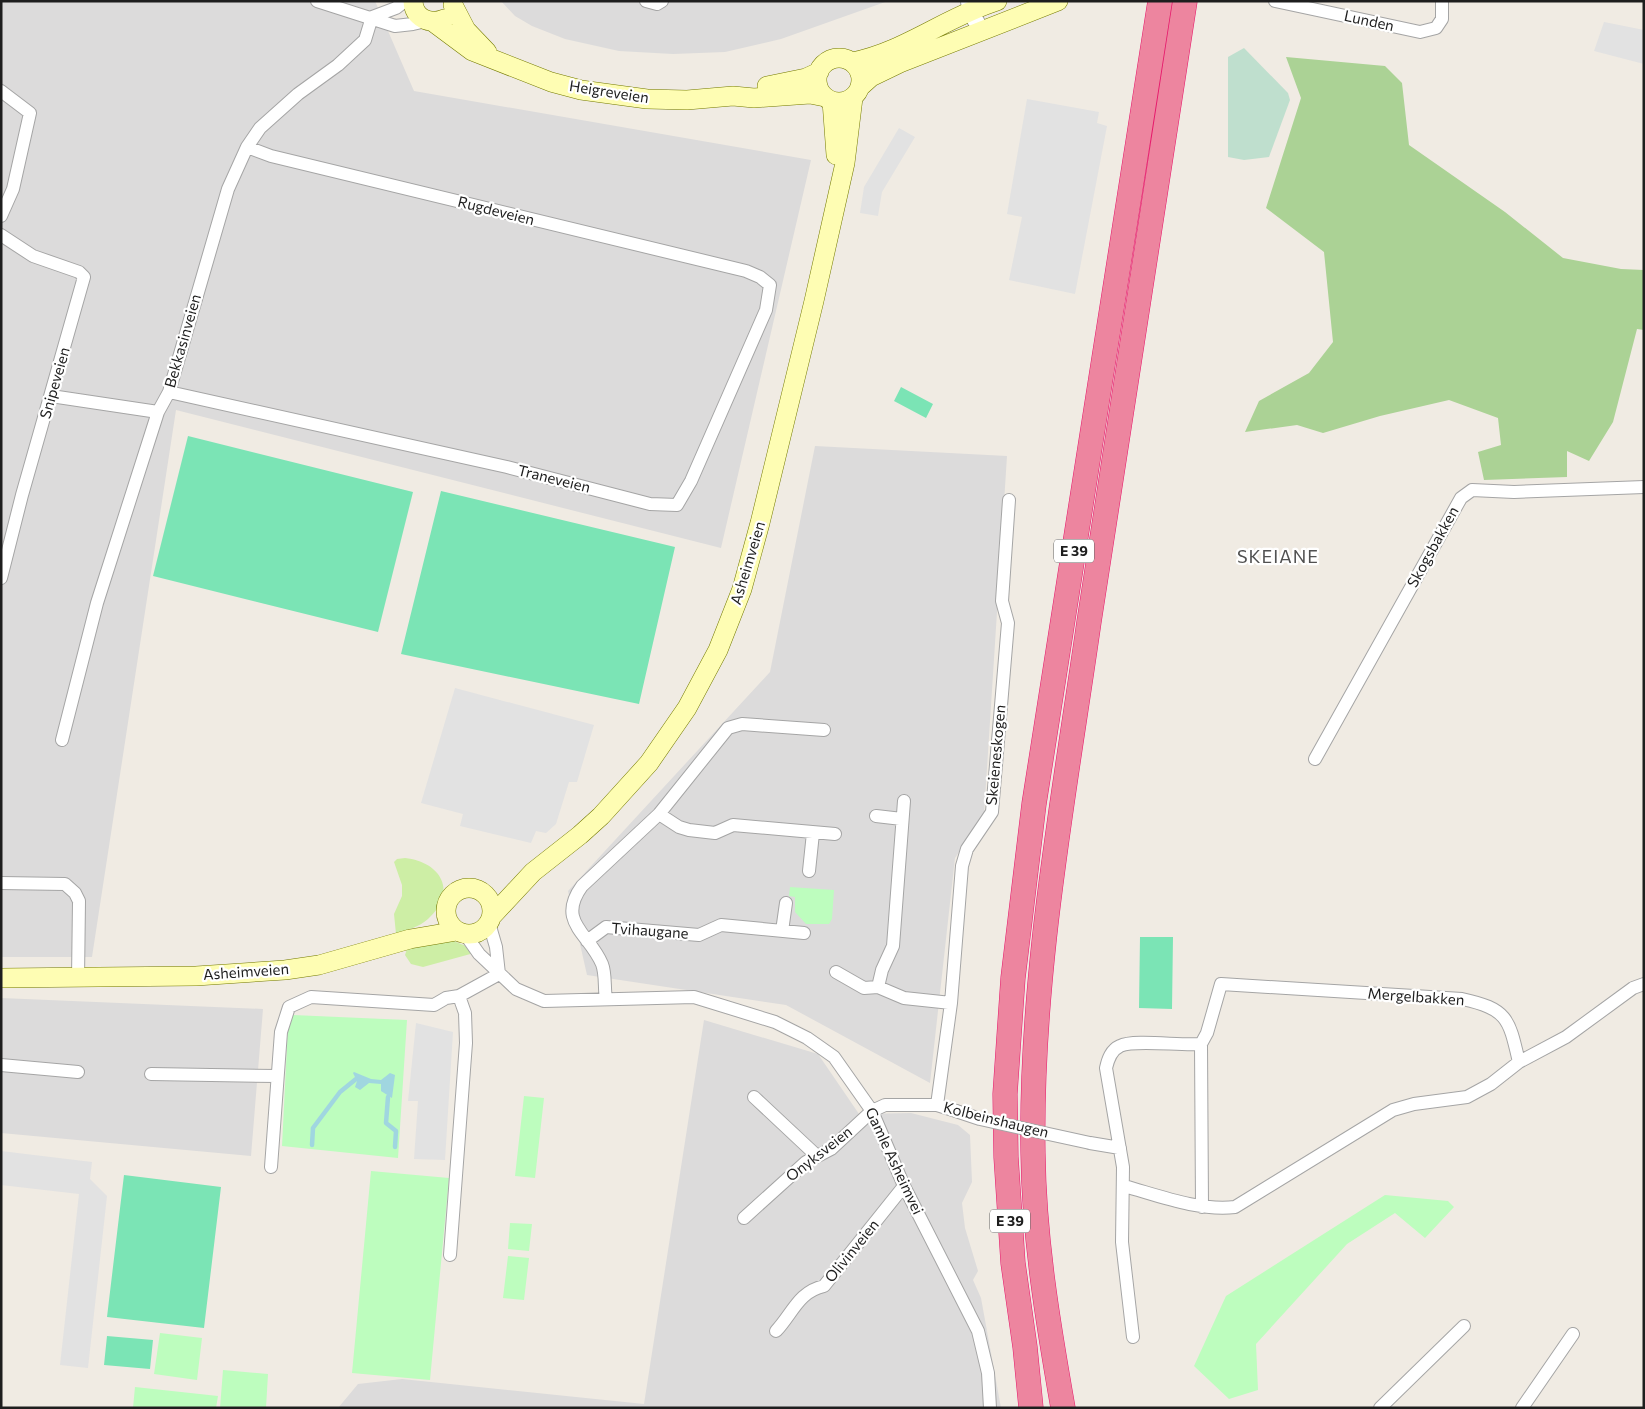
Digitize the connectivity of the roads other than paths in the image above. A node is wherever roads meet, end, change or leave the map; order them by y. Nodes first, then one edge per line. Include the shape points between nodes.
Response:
1 (317, 1) edge
2 (404, 1) edge
3 (413, 1) edge
4 (646, 1) edge
5 (662, 1) edge
6 (1058, 1) edge
7 (1275, 1) edge
8 (1442, 1) edge
9 (1185, 2) edge
10 (453, 3) edge
11 (982, 4) edge
12 (1159, 5) edge
13 (372, 18) junction
14 (430, 21) junction
15 (981, 30) junction
16 (491, 57) junction
17 (852, 62) junction
18 (819, 72) junction
19 (1, 91) edge
20 (857, 92) junction
21 (733, 96) junction
22 (828, 99) junction
23 (247, 147) junction
24 (838, 188) junction
25 (1, 216) edge
26 (1, 235) edge
27 (746, 271) joint
28 (169, 392) junction
29 (51, 396) junction
30 (158, 412) junction
31 (1644, 487) edge
32 (1010, 500) dead end
33 (1, 578) edge
34 (824, 730) dead end
35 (62, 740) dead end
36 (1315, 758) dead end
37 (904, 801) dead end
38 (659, 814) junction
39 (876, 816) dead end
40 (902, 819) junction
41 (813, 833) junction
42 (835, 834) dead end
43 (809, 871) dead end
44 (533, 872) junction
45 (1, 883) edge
46 (481, 892) junction
47 (786, 903) dead end
48 (446, 913) junction
49 (490, 920) junction
50 (782, 931) junction
51 (461, 933) junction
52 (804, 933) dead end
53 (410, 939) junction
54 (587, 941) junction
55 (836, 972) dead end
56 (499, 974) junction
57 (1, 978) edge
58 (78, 978) junction
59 (1644, 984) edge
60 (878, 987) junction
61 (459, 996) junction
62 (606, 999) junction
63 (952, 1003) junction
64 (1201, 1044) junction
65 (1518, 1062) junction
66 (1, 1065) edge
67 (78, 1072) dead end
68 (151, 1074) dead end
69 (277, 1076) junction
70 (754, 1097) dead end
71 (937, 1105) junction
72 (872, 1111) junction
73 (1120, 1148) junction
74 (817, 1156) junction
75 (271, 1167) dead end
76 (904, 1186) junction
77 (1124, 1186) junction
78 (1202, 1207) junction
79 (744, 1218) dead end
80 (450, 1255) dead end
81 (1041, 1279) junction
82 (1464, 1326) dead end
83 (776, 1331) dead end
84 (1573, 1334) dead end
85 (1133, 1337) dead end
86 (1025, 1347) junction
87 (990, 1408) edge
88 (1031, 1408) edge
89 (1038, 1408) edge
90 (1063, 1408) edge
91 (1075, 1408) edge
92 (1380, 1408) edge
93 (1522, 1408) edge

1 - 13 street
2 - 13 street
3 - 14 main road, Heigreveien via 417,14
4 - 5 street via 658,4
6 - 15 main road
7 - 8 street, Lunden via 1420,32 1436,28 1442,19
9 - 81 highway, E 39 via 1112,469 1040,983 1033,1093 1033,1155
10 - 14 main road, Heigreveien via 448,15
10 - 16 main road, Heigreveien via 466,30
11 - 15 street
11 - 17 main road via 893,50
12 - 86 highway, E 39 via 1034,804 1013,978 1005,1094 1006,1157 1013,1263
13 - 14 street via 395,26
13 - 23 street, Bekkasinveien via 365,40 260,128
14 - 16 main road, Heigreveien via 465,46
15 - 20 main road via 882,71
16 - 21 main road, Heigreveien via 551,82 612,96 687,100
17 - 18 main road via 833,59
17 - 20 main road via 860,73
18 - 21 main road, Heigreveien
18 - 22 main road via 817,85
19 - 25 street via 30,113 13,189
20 - 22 main road via 846,101
20 - 24 main road, Asheimveien
21 - 22 main road, Heigreveien via 754,98 810,94
22 - 24 main road, Asheimveien
23 - 27 street, Rugdeveien via 271,156
23 - 28 street, Bekkasinveien via 228,189
24 - 44 main road, Asheimveien via 760,523 742,589 718,650 687,708 649,763 580,835
26 - 29 street, Snipeveien via 33,256 79,272 84,277
27 - 28 street, Traneveien via 770,285 766,310 691,481 677,505 650,504 508,468
28 - 30 street, Bekkasinveien
29 - 30 street
29 - 33 street, Snipeveien
30 - 35 street, Bekkasinveien via 96,603
31 - 36 street, Skogsbakken via 1514,492 1472,490 1461,498
32 - 63 street, Skeieneskogen via 1002,601 1008,623 992,812 967,850 962,866
34 - 38 street, Tvihaugane via 742,724 728,728
37 - 40 street
38 - 41 street via 689,830 715,833 733,825
38 - 54 street, Tvihaugane via 574,896 571,916
39 - 40 street
40 - 60 street via 893,946
41 - 42 street
41 - 43 street
44 - 46 main road, Asheimveien
44 - 49 main road, Asheimveien
45 - 58 street via 65,884 75,893 79,901
46 - 48 main road via 469,888 454,893
46 - 49 main road via 491,904
47 - 50 street
48 - 51 main road via 448,922
48 - 53 main road, Asheimveien
49 - 51 main road via 481,931
49 - 56 street
50 - 52 street, Tvihaugane
50 - 54 street, Tvihaugane via 721,925 700,934 606,927
51 - 53 main road, Asheimveien
51 - 56 street, Gamle Asheimvei
53 - 58 main road, Asheimveien via 328,963 285,970 196,976
54 - 62 street, Tvihaugane via 602,965
55 - 60 street via 864,988
56 - 61 street
56 - 62 street, Gamle Asheimvei via 516,989 544,1001
57 - 58 main road, Asheimveien
59 - 65 street via 1633,988 1566,1037
60 - 63 street via 904,998
61 - 69 street via 446,998 434,1005 311,997 289,1007 281,1032
61 - 80 street via 465,1013 466,1043
62 - 72 street, Gamle Asheimvei via 694,998 775,1022 807,1038 834,1057
63 - 71 street, Skeieneskogen
64 - 65 street, Mergelbakken via 1221,984 1462,999 1485,1004 1499,1011 1511,1029
64 - 73 street via 1128,1044 1118,1046 1109,1055 1107,1082
64 - 78 street
65 - 78 street via 1491,1084 1467,1097 1393,1110 1235,1208 1216,1210
66 - 67 street
68 - 69 street
69 - 75 street
70 - 74 street
71 - 72 street, Kolbeinshaugen via 885,1105
71 - 73 street, Kolbeinshaugen, bridge via 980,1119
72 - 74 street, Onyksveien via 831,1149
72 - 76 street, Gamle Asheimvei
73 - 77 street
74 - 79 street, Onyksveien via 806,1162
76 - 83 street, Olivinveien via 824,1286 808,1291 795,1303
76 - 87 street, Gamle Asheimvei via 978,1331 988,1373
77 - 78 street
77 - 85 street via 1122,1242
81 - 90 highway, E 39
81 - 91 highway via 1055,1297
82 - 92 street
84 - 93 street
86 - 88 highway, E 39
86 - 89 highway, E 39

